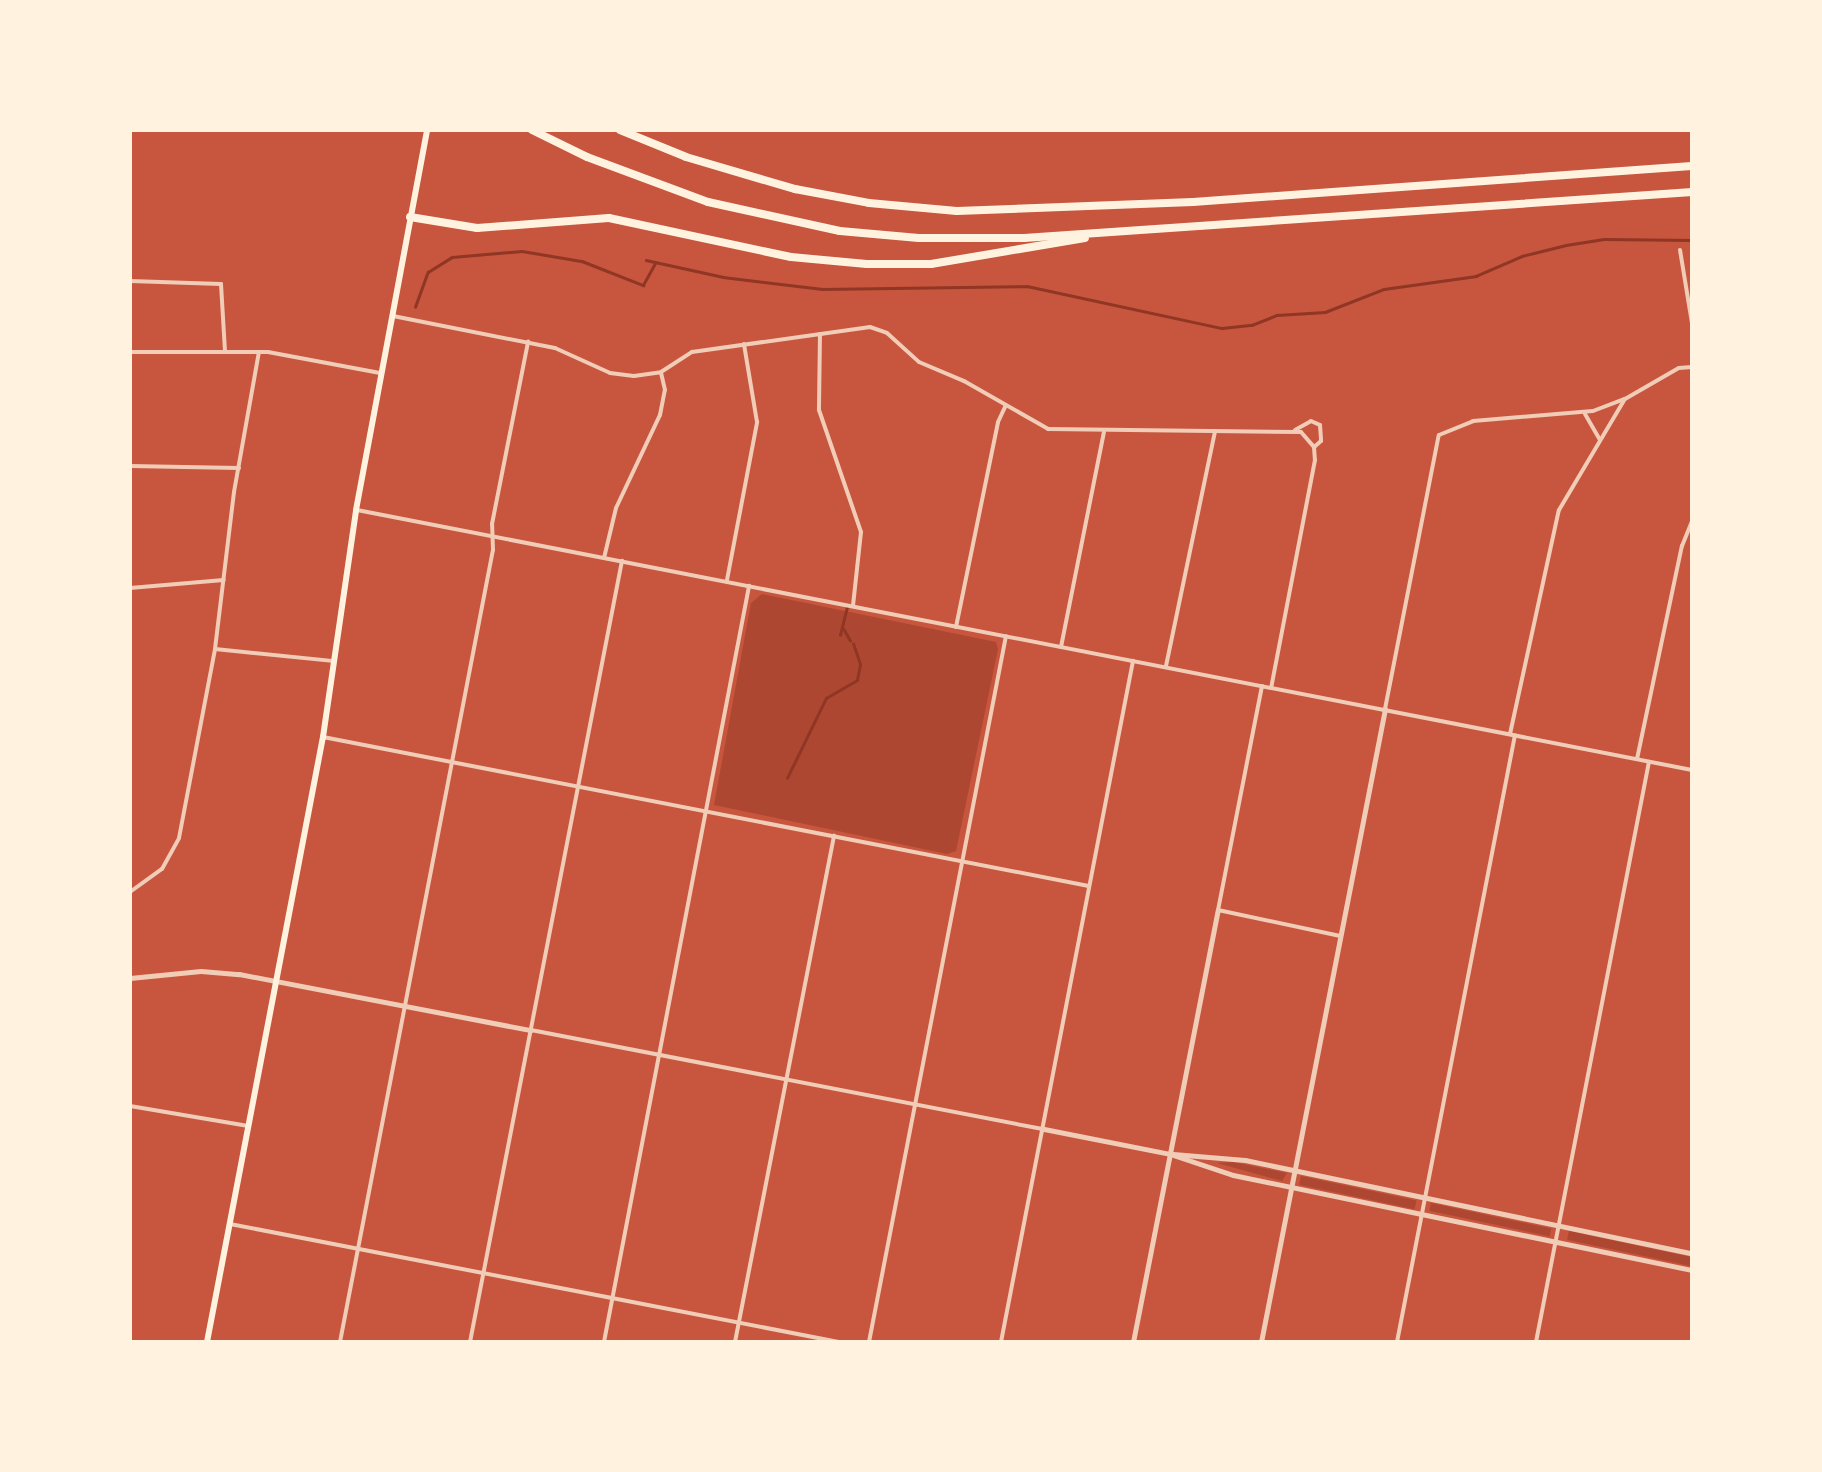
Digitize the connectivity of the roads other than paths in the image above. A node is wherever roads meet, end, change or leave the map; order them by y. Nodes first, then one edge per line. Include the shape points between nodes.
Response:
1 (427, 130) edge
2 (532, 130) edge
3 (620, 130) edge
4 (1692, 166) edge
5 (1692, 192) edge
6 (410, 217) junction
7 (1134, 230) junction
8 (1680, 250) dead end
9 (130, 281) edge
10 (391, 316) junction
11 (1692, 324) edge
12 (820, 334) junction
13 (528, 342) junction
14 (744, 344) junction
15 (130, 352) edge
16 (225, 352) junction
17 (259, 352) junction
18 (1692, 367) edge
19 (661, 372) junction
20 (380, 373) junction
21 (1626, 399) junction
22 (1005, 407) junction
23 (1584, 412) junction
24 (1215, 430) junction
25 (1295, 430) junction
26 (1104, 432) junction
27 (1600, 440) junction
28 (1314, 447) junction
29 (130, 466) edge
30 (239, 468) junction
31 (356, 510) junction
32 (1692, 522) edge
33 (493, 536) junction
34 (604, 558) junction
35 (622, 562) junction
36 (224, 580) junction
37 (726, 582) junction
38 (749, 586) junction
39 (130, 588) edge
40 (853, 606) junction
41 (956, 627) junction
42 (1006, 636) junction
43 (1061, 647) junction
44 (216, 648) junction
45 (334, 661) junction
46 (1134, 661) junction
47 (1166, 667) junction
48 (1262, 686) junction
49 (1271, 688) junction
50 (1385, 709) junction
51 (1513, 735) junction
52 (323, 738) junction
53 (1637, 759) junction
54 (1649, 762) junction
55 (451, 763) junction
56 (1692, 770) edge
57 (578, 786) junction
58 (705, 811) junction
59 (834, 836) junction
60 (962, 861) junction
61 (1089, 886) junction
62 (130, 892) edge
63 (1218, 910) junction
64 (1340, 936) junction
65 (130, 978) edge
66 (276, 980) junction
67 (405, 1006) junction
68 (532, 1030) junction
69 (658, 1055) junction
70 (786, 1080) junction
71 (914, 1104) junction
72 (130, 1106) edge
73 (248, 1126) junction
74 (1044, 1129) junction
75 (1170, 1154) junction
76 (1294, 1171) junction
77 (1291, 1187) junction
78 (1425, 1197) junction
79 (1422, 1214) junction
80 (229, 1224) junction
81 (1559, 1225) junction
82 (1556, 1242) junction
83 (358, 1248) junction
84 (1692, 1253) edge
85 (1692, 1270) edge
86 (484, 1273) junction
87 (613, 1298) junction
88 (739, 1323) junction
89 (207, 1342) edge
90 (340, 1342) edge
91 (470, 1342) edge
92 (604, 1342) edge
93 (736, 1342) edge
94 (839, 1342) edge
95 (868, 1342) edge
96 (1001, 1342) edge
97 (1133, 1342) edge
98 (1262, 1342) edge
99 (1397, 1342) edge
100 (1536, 1342) edge

1 - 6 main road
2 - 7 highway via 680,194 840,231 964,240
3 - 4 highway via 761,181 957,211 1157,204
5 - 7 highway
6 - 7 highway via 478,228 610,218 791,257 893,265
6 - 10 main road
8 - 11 street
9 - 16 street via 216,281 225,294
10 - 13 street
10 - 20 main road
12 - 14 street
12 - 22 street via 877,328 919,362
12 - 40 street via 820,410 860,532
13 - 19 street via 573,353 618,375
13 - 33 street
14 - 19 street via 692,352
14 - 37 street via 757,422
15 - 16 street
16 - 17 street
17 - 20 street
17 - 30 street
18 - 21 street
19 - 34 street via 660,415 616,508
20 - 31 main road
21 - 23 street
21 - 27 street
22 - 26 street via 1048,429
22 - 41 street
23 - 27 street
23 - 50 street via 1473,422 1439,435
24 - 25 street
24 - 26 street
24 - 47 street
25 - 28 street
25 - 28 street via 1311,421 1320,425
26 - 43 street
27 - 51 street via 1559,510
28 - 49 street
29 - 30 street
30 - 36 street
31 - 33 street
31 - 45 main road
32 - 53 street
33 - 34 street
33 - 55 street
34 - 35 street
35 - 37 street
35 - 57 street
36 - 39 street
36 - 44 street
37 - 38 street
38 - 40 street
38 - 58 street
40 - 41 street
41 - 42 street
42 - 43 street
42 - 60 street
43 - 46 street
44 - 45 street
44 - 62 street via 176,848 152,879
45 - 52 main road
46 - 47 street
46 - 61 street
47 - 48 street
48 - 49 street
48 - 63 street
49 - 50 street
50 - 51 street
50 - 64 street
51 - 53 street
51 - 78 street
52 - 55 street
52 - 66 main road
53 - 54 street
54 - 56 street
54 - 81 street
55 - 57 street
55 - 67 street
57 - 58 street
57 - 68 street
58 - 59 street
58 - 69 street
59 - 60 street
59 - 70 street
60 - 61 street
60 - 71 street
61 - 74 street
63 - 64 street
63 - 75 street
64 - 76 street
65 - 66 street via 222,972
66 - 67 street
66 - 73 main road
67 - 68 street
67 - 83 street
68 - 69 street
68 - 86 street
69 - 70 street
69 - 87 street
70 - 71 street
70 - 88 street
71 - 74 street
71 - 95 street
72 - 73 street
73 - 80 main road
74 - 75 street
74 - 96 street
75 - 76 street
75 - 77 street
75 - 97 street
76 - 77 street
76 - 78 street
77 - 79 street
77 - 98 street
78 - 79 street
78 - 81 street
79 - 82 street
79 - 99 street
80 - 83 street
80 - 89 main road
81 - 82 street
81 - 84 street
82 - 85 street
82 - 100 street
83 - 86 street
83 - 90 street
86 - 87 street
86 - 91 street
87 - 88 street
87 - 92 street
88 - 93 street
88 - 94 street

